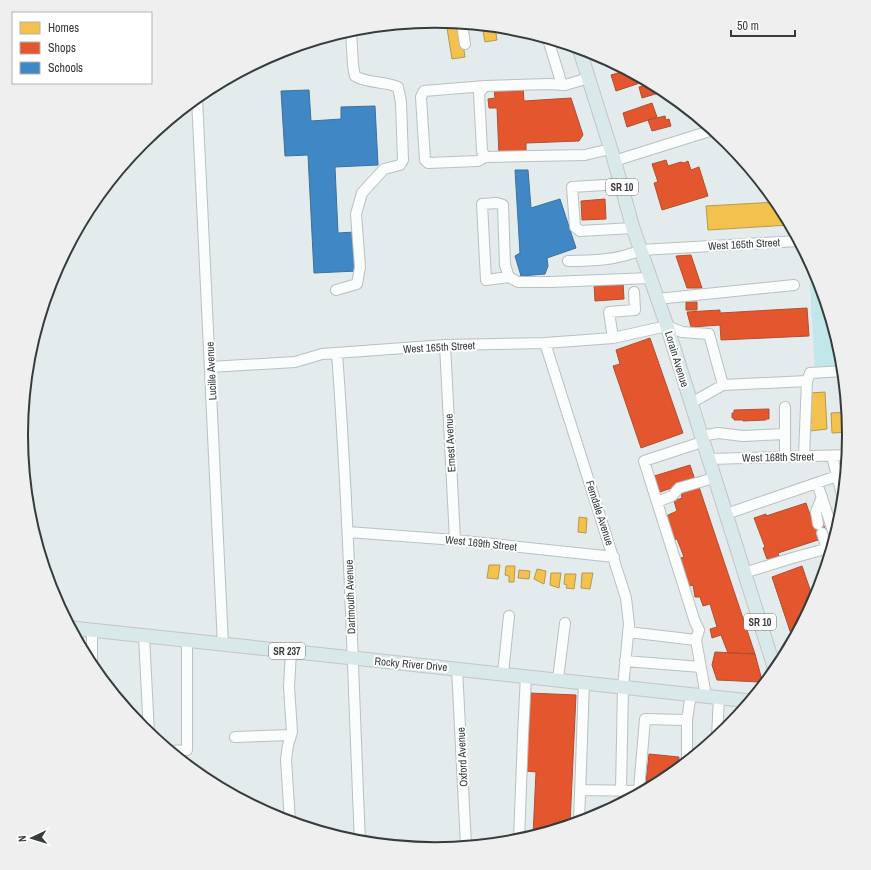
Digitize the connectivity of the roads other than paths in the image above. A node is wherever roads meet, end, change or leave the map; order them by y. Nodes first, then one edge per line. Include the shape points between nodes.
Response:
1 (463, 29) edge
2 (351, 37) edge
3 (465, 44) dead end
4 (550, 45) edge
5 (581, 55) edge
6 (588, 78) junction
7 (562, 85) junction
8 (486, 86) junction
9 (197, 105) edge
10 (707, 132) edge
11 (612, 155) junction
12 (485, 157) junction
13 (621, 184) junction
14 (633, 228) junction
15 (793, 241) edge
16 (641, 250) junction
17 (568, 261) dead end
18 (509, 277) junction
19 (650, 278) junction
20 (794, 285) dead end
21 (336, 290) dead end
22 (634, 292) dead end
23 (657, 299) junction
24 (667, 326) junction
25 (613, 338) junction
26 (545, 343) junction
27 (445, 345) junction
28 (337, 353) junction
29 (210, 367) junction
30 (837, 371) edge
31 (807, 381) junction
32 (723, 385) junction
33 (691, 403) junction
34 (785, 407) dead end
35 (785, 434) junction
36 (702, 439) junction
37 (842, 455) edge
38 (804, 456) junction
39 (832, 456) junction
40 (785, 457) junction
41 (708, 459) junction
42 (836, 476) junction
43 (714, 478) junction
44 (817, 483) junction
45 (839, 486) edge
46 (822, 497) junction
47 (657, 502) junction
48 (726, 514) junction
49 (832, 527) edge
50 (348, 532) junction
51 (455, 540) junction
52 (828, 545) edge
53 (826, 549) edge
54 (614, 557) junction
55 (744, 573) junction
56 (509, 616) dead end
57 (565, 623) dead end
58 (92, 630) junction
59 (79, 632) edge
60 (628, 632) junction
61 (144, 636) junction
62 (696, 640) junction
63 (187, 641) junction
64 (223, 644) junction
65 (291, 652) junction
66 (92, 653) edge
67 (352, 658) junction
68 (625, 660) junction
69 (773, 663) edge
70 (701, 667) junction
71 (457, 668) junction
72 (503, 673) junction
73 (526, 676) junction
74 (558, 679) junction
75 (584, 682) junction
76 (623, 687) junction
77 (692, 694) junction
78 (713, 696) junction
79 (743, 700) edge
80 (686, 719) junction
81 (149, 723) edge
82 (716, 729) edge
83 (291, 735) junction
84 (235, 737) dead end
85 (179, 751) edge
86 (687, 755) edge
87 (641, 786) edge
88 (580, 790) junction
89 (621, 790) junction
90 (633, 791) edge
91 (290, 814) edge
92 (579, 815) edge
93 (519, 833) edge
94 (360, 835) edge
95 (466, 841) edge

1 - 3 street
2 - 21 street via 355,76 398,87 403,160 400,165 384,169 362,192 356,214 360,267 357,284
4 - 7 street
5 - 6 main road, Lorain Avenue / SR 10
6 - 7 street
6 - 11 main road, Lorain Avenue / SR 10
7 - 8 street
8 - 12 street via 480,93 482,151
8 - 12 street via 424,90 421,96 425,160 428,163 478,161
9 - 29 street, Lucille Avenue
10 - 11 street
11 - 12 street
11 - 13 main road, Lorain Avenue / SR 10
13 - 14 main road, Lorain Avenue / SR 10
13 - 14 street via 572,187 575,227 580,231
14 - 16 main road, Lorain Avenue / SR 10
15 - 16 street, West 165th Street
16 - 17 street, West 165th Street via 626,256
16 - 19 main road, Lorain Avenue / SR 10
18 - 18 street via 505,265 503,205 482,204 486,280
18 - 19 street via 518,282
19 - 23 main road, Lorain Avenue / SR 10
20 - 23 street
22 - 25 street via 635,310 609,312
23 - 24 main road, Lorain Avenue / SR 10
24 - 25 street, West 165th Street
24 - 32 street via 682,332 709,334
24 - 33 main road, Lorain Avenue / SR 10
25 - 26 street, West 165th Street
26 - 27 street, West 165th Street
26 - 54 street, Ferndale Avenue
27 - 28 street, West 165th Street
27 - 51 street, Ernest Avenue
28 - 29 street, West 165th Street via 322,354 295,362
28 - 50 street, Dartmouth Avenue
29 - 64 street, Lucille Avenue
30 - 31 street via 810,373
31 - 32 street
31 - 38 street
32 - 33 street
33 - 36 main road, Lorain Avenue / SR 10
34 - 35 street
35 - 36 street via 743,436 718,433
35 - 40 street
36 - 41 main road, Lorain Avenue / SR 10
36 - 47 street via 644,461
37 - 39 street, West 168th Street
38 - 39 street, West 168th Street
38 - 40 street, West 168th Street
39 - 42 street
40 - 41 street, West 168th Street
41 - 43 main road, Lorain Avenue / SR 10
42 - 44 street
42 - 45 street
43 - 47 street via 679,488 672,496
43 - 48 main road, Lorain Avenue / SR 10
44 - 46 street
44 - 48 street
46 - 49 street
46 - 52 street via 816,512
47 - 62 street via 699,630
48 - 55 main road, Lorain Avenue / SR 10
50 - 51 street, West 169th Street
50 - 67 street, Dartmouth Avenue
51 - 54 street, West 169th Street
53 - 55 street
54 - 60 street, Ferndale Avenue via 626,598
55 - 69 main road, Lorain Avenue / SR 10
56 - 72 street
57 - 74 street
58 - 59 main road, Rocky River Drive / SR 237
58 - 61 main road, Rocky River Drive / SR 237
58 - 66 street
60 - 62 street
60 - 68 street, Ferndale Avenue
61 - 63 main road, Rocky River Drive / SR 237
61 - 81 street
62 - 70 street
63 - 64 main road, Rocky River Drive / SR 237
63 - 85 street via 188,750
64 - 65 main road, Rocky River Drive / SR 237
65 - 67 main road, Rocky River Drive / SR 237
65 - 83 street
67 - 71 main road, Rocky River Drive / SR 237
67 - 94 street, Dartmouth Avenue
68 - 70 street
68 - 76 street, Ferndale Avenue
70 - 78 street
71 - 72 main road, Rocky River Drive / SR 237
71 - 95 street, Oxford Avenue
72 - 73 main road, Rocky River Drive / SR 237
73 - 74 main road, Rocky River Drive / SR 237
73 - 93 street
74 - 75 main road, Rocky River Drive / SR 237
75 - 76 main road, Rocky River Drive / SR 237
75 - 88 street
76 - 77 main road, Rocky River Drive / SR 237
76 - 89 street, Ferndale Avenue
77 - 78 main road, Rocky River Drive / SR 237
77 - 80 street
78 - 79 main road, Rocky River Drive / SR 237
78 - 82 street
80 - 86 street
80 - 87 street via 646,719
83 - 84 street
83 - 91 street via 286,760
88 - 89 street
88 - 92 street
89 - 90 street

